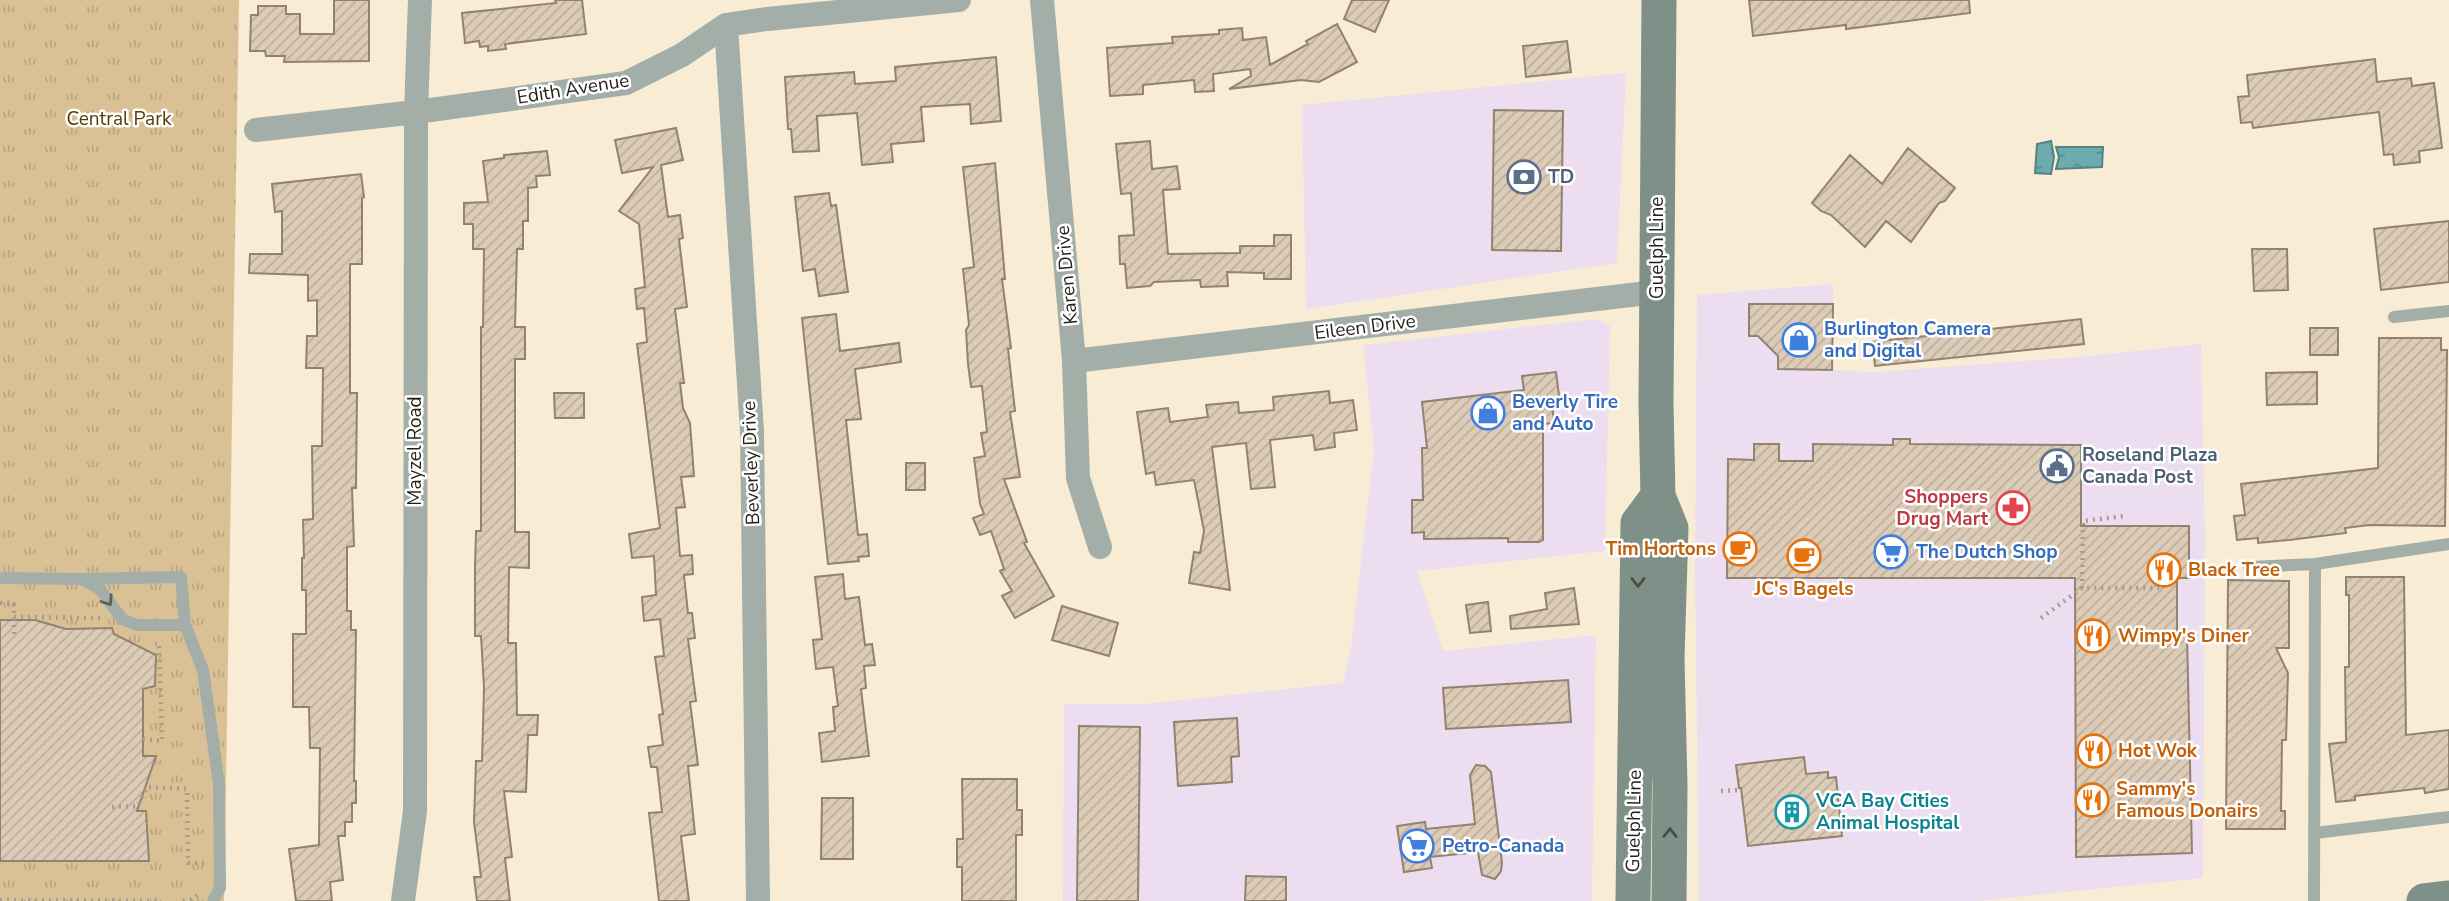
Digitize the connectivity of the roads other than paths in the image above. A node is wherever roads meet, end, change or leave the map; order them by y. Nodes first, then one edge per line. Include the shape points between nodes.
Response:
1 (420, 0) edge
2 (958, 0) edge
3 (1042, 0) edge
4 (1659, 0) edge
5 (726, 25) junction
6 (416, 112) junction
7 (256, 130) dead end
8 (1656, 292) junction
9 (2449, 311) edge
10 (2394, 317) dead end
11 (1074, 361) junction
12 (1658, 496) junction
13 (2449, 544) edge
14 (1100, 547) dead end
15 (2315, 564) junction
16 (2249, 567) dead end
17 (0, 578) edge
18 (81, 579) junction
19 (185, 625) junction
20 (2449, 817) edge
21 (2315, 833) junction
22 (2449, 898) edge
23 (213, 901) edge
24 (402, 901) edge
25 (758, 901) edge
26 (1633, 901) edge
27 (1670, 901) edge
28 (2314, 901) edge
29 (2424, 901) edge

1 - 6 street, Mayzel Road
2 - 5 street, Edith Avenue
3 - 11 street, Karen Drive
4 - 8 main road, Guelph Line
5 - 6 street, Edith Avenue via 682,55 626,83
5 - 25 street, Beverley Drive via 752,430
6 - 7 street, Edith Avenue
6 - 24 street, Mayzel Road via 415,811
8 - 11 street, Eileen Drive
8 - 12 main road, Guelph Line
9 - 10 lane
11 - 14 street, Karen Drive via 1078,478
12 -> 26 main road, Guelph Line via 1638,523
27 -> 12 main road, Guelph Line via 1667,658 1671,528
13 - 15 lane
15 - 16 lane
15 - 21 lane
17 - 18 lane
18 -> 19 lane via 100,589 122,619 137,625
18 - 19 lane via 181,577
19 - 23 lane via 203,670 219,784 220,888
20 - 21 lane
21 - 28 lane
22 - 29 main road

